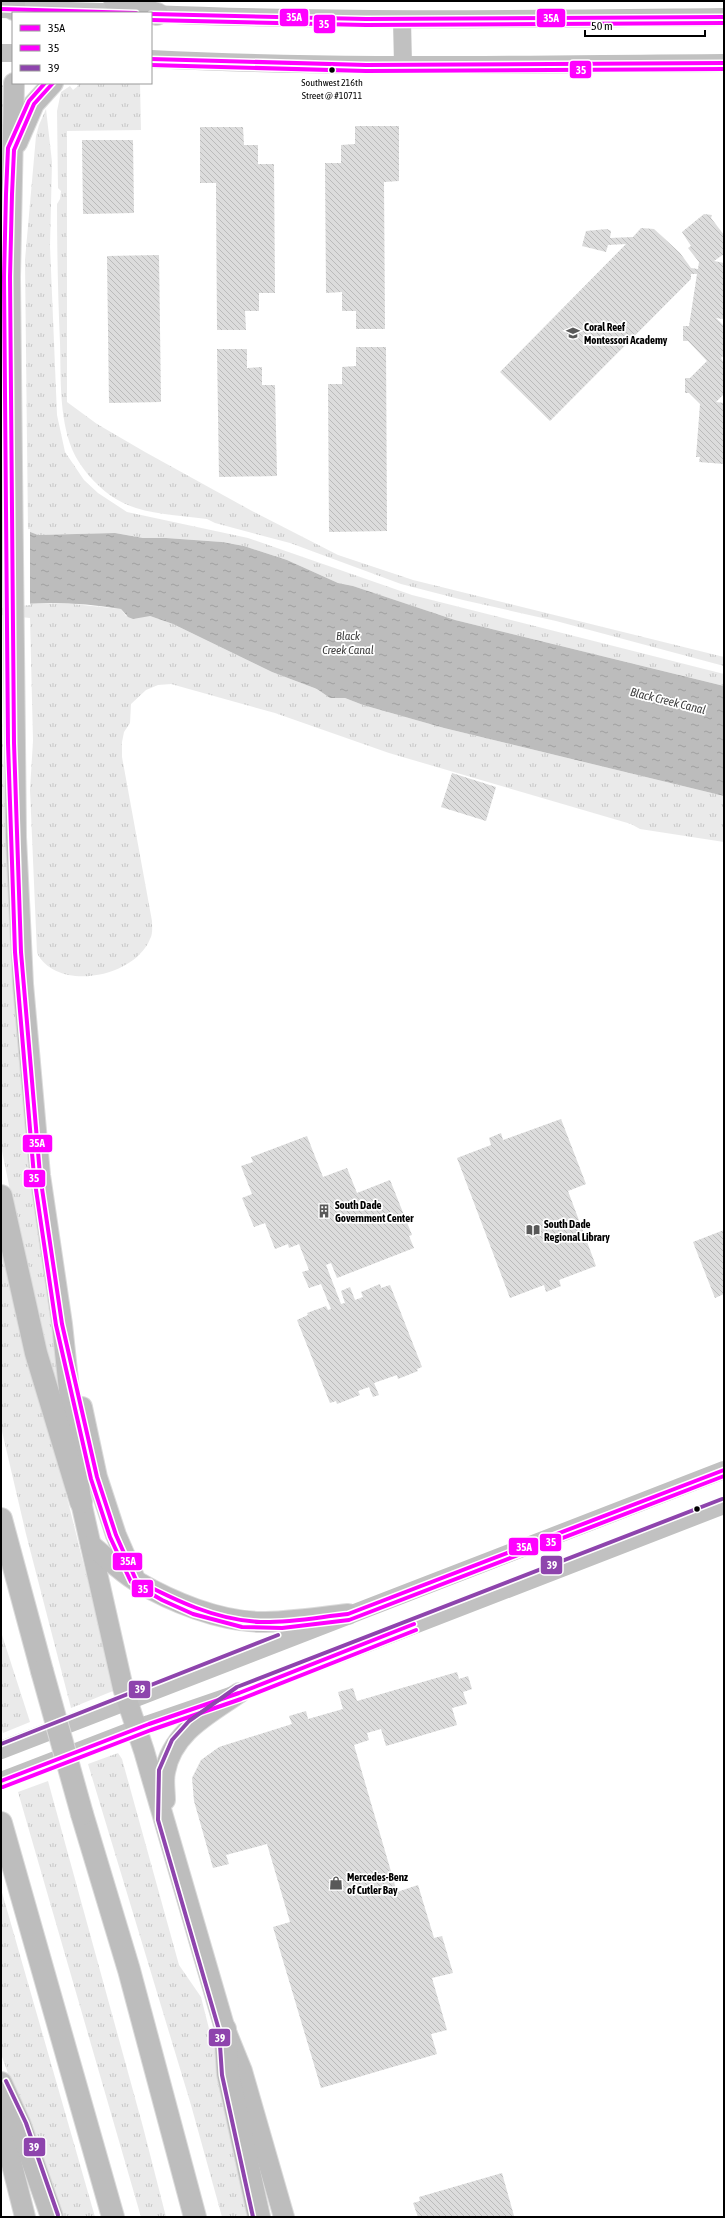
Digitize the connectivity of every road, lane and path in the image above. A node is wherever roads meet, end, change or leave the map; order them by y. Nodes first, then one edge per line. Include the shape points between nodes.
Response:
1 (115, 1) edge
2 (11, 8) edge
3 (159, 11) edge
4 (724, 17) edge
5 (402, 20) junction
6 (1, 53) edge
7 (12, 53) edge
8 (152, 59) edge
9 (724, 63) edge
10 (403, 65) junction
11 (14, 84) edge
12 (52, 84) edge
13 (14, 150) junction
14 (1, 1196) edge
15 (62, 1324) junction
16 (724, 1470) edge
17 (81, 1502) junction
18 (724, 1505) edge
19 (1, 1519) edge
20 (91, 1545) junction
21 (136, 1580) junction
22 (348, 1614) junction
23 (240, 1693) junction
24 (127, 1700) junction
25 (136, 1729) junction
26 (1, 1750) edge
27 (1, 1781) edge
28 (164, 1820) junction
29 (4, 1832) edge
30 (225, 2029) junction
31 (1, 2083) edge
32 (1, 2121) edge
33 (24, 2217) edge
34 (52, 2217) edge
35 (113, 2217) edge
36 (195, 2217) edge
37 (258, 2217) edge
38 (284, 2217) edge

1 - 3 highway
2 - 3 main road
3 - 5 main road via 239,18
4 - 5 main road
5 - 10 main road
6 - 7 main road
8 - 10 main road via 231,64
9 - 10 main road
11 - 13 main road
12 - 13 main road via 34,104
13 - 15 main road via 10,277 16,837 23,984 40,1175
14 - 17 highway via 36,1353
15 - 17 main road
15 - 21 main road via 97,1477 116,1535
16 - 22 main road
17 - 20 main road
18 - 23 main road
19 - 36 highway, bridge via 82,1814 129,1970
20 - 21 main road
20 - 24 main road
21 - 22 main road via 196,1609 226,1617 259,1622
22 - 24 main road
23 - 25 main road
23 - 28 main road via 193,1725 177,1743 165,1771
24 - 25 main road
24 - 26 main road
25 - 27 main road
25 - 28 main road
28 - 30 main road
29 - 35 highway
30 - 37 highway via 228,2074
30 - 38 main road via 242,2071
31 - 34 highway via 20,2125
32 - 33 main road

